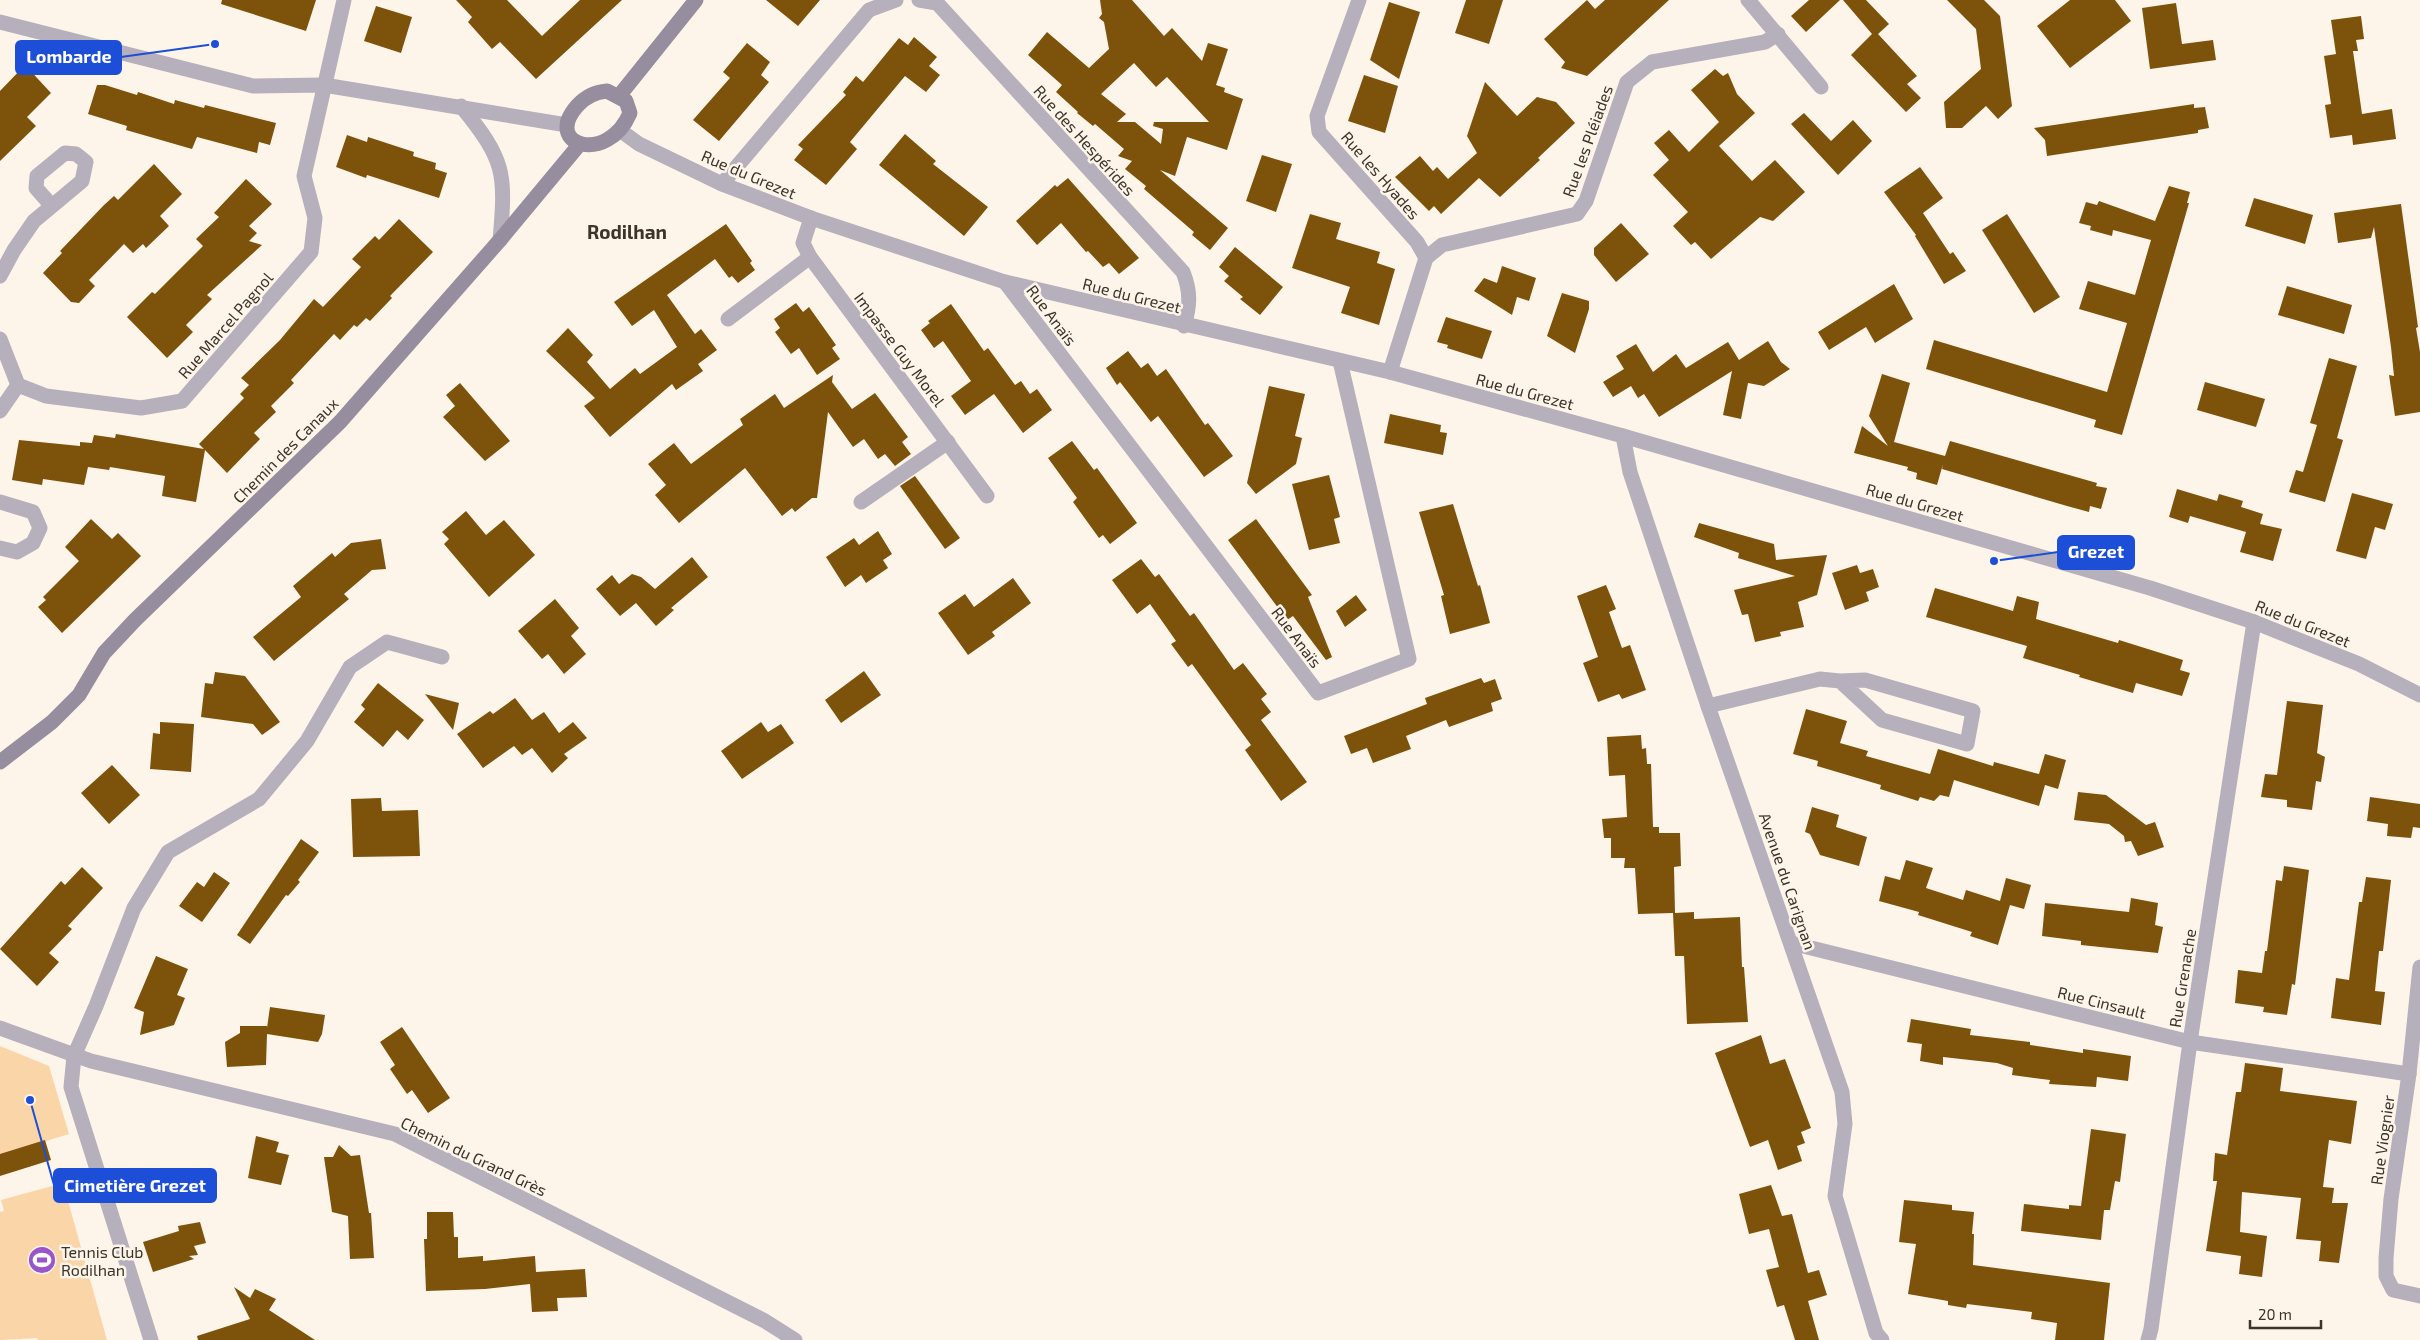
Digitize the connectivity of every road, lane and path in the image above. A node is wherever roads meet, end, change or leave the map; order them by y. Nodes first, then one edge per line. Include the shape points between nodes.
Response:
1 (344, 0) edge
2 (696, 0) edge
3 (896, 0) edge
4 (919, 0) edge
5 (1359, 0) edge
6 (1748, 0) edge
7 (0, 22) edge
8 (1778, 34) junction
9 (324, 85) junction
10 (1821, 86) dead end
11 (618, 96) junction
12 (461, 106) junction
13 (567, 125) junction
14 (621, 131) junction
15 (579, 145) junction
16 (722, 184) junction
17 (51, 205) dead end
18 (811, 218) junction
19 (500, 240) junction
20 (810, 257) junction
21 (1426, 258) junction
22 (0, 276) edge
23 (1005, 282) junction
24 (728, 319) dead end
25 (1184, 326) junction
26 (0, 339) edge
27 (1340, 361) junction
28 (1390, 372) junction
29 (18, 385) junction
30 (0, 411) edge
31 (1623, 436) junction
32 (948, 442) junction
33 (987, 496) dead end
34 (0, 502) edge
35 (861, 502) dead end
36 (0, 548) edge
37 (2254, 622) junction
38 (442, 657) dead end
39 (1840, 681) junction
40 (2420, 695) edge
41 (1708, 706) junction
42 (0, 762) edge
43 (1791, 942) junction
44 (2420, 966) edge
45 (0, 1028) edge
46 (2190, 1042) junction
47 (74, 1056) junction
48 (2409, 1074) junction
49 (2420, 1296) edge
50 (152, 1340) edge
51 (795, 1340) edge
52 (1882, 1340) edge
53 (2148, 1340) edge

1 - 9 street, Rue Marcel Pagnol
2 - 11 street
3 - 16 street via 868,10
4 - 25 street, Rue des Hespérides via 937,3 1183,272 1190,301
5 - 21 street, Rue les Hyades via 1317,116 1319,132 1417,242
6 - 8 street
7 - 9 street via 253,86
8 - 10 street
8 - 21 street, Rue les Pléiades via 1765,42 1652,62 1627,82 1586,201 1578,214 1442,245
9 - 12 street
9 - 29 street, Rue Marcel Pagnol via 304,176 315,218 311,252 182,401 140,408 46,396
11 - 13 street via 607,91 596,92 580,102 568,116
11 - 14 street via 626,101 630,113
12 - 13 street
12 - 19 street via 487,138 500,166 504,193
13 - 15 street via 569,136
14 - 15 street via 613,138 591,146
14 - 16 street, Rue du Grezet via 639,144
15 - 19 street, Chemin des Canaux
16 - 18 street, Rue du Grezet
17 - 22 street via 34,221
18 - 20 street, Impasse Guy Morel via 803,243
18 - 23 street, Rue du Grezet
19 - 42 street, Chemin des Canaux via 340,422 104,653 79,695 52,722
20 - 24 street
20 - 32 street, Impasse Guy Morel
21 - 28 street
23 - 25 street, Rue du Grezet
23 - 27 street, Rue Anaïs via 1318,693 1409,659
25 - 27 street, Rue du Grezet
26 - 29 street
27 - 28 street, Rue du Grezet
28 - 31 street, Rue du Grezet
29 - 30 street
31 - 37 street, Rue du Grezet via 2150,588
31 - 41 street, Avenue du Carignan via 1630,472
32 - 33 street, Impasse Guy Morel
32 - 35 street
34 - 36 street via 32,512 40,528 32,544 17,552
37 - 40 street, Rue du Grezet via 2359,664
37 - 46 street, Rue Grenache
38 - 47 street via 387,642 350,667 307,741 259,799 168,852 134,908
39 - 39 street via 1882,720 1968,744 1973,711 1865,680
39 - 41 street via 1820,679
41 - 43 street, Avenue du Carignan
43 - 46 street, Rue Cinsault
43 - 52 street, Avenue du Carignan via 1842,1092 1845,1124 1835,1196 1876,1333
44 - 48 street, Rue Viognier
45 - 47 street, Chemin du Grand Grès
46 - 48 street, Rue Cinsault
46 - 53 street, Rue Grenache
47 - 50 street via 71,1087
47 - 51 street, Chemin du Grand Grès via 394,1134 765,1321
48 - 49 street, Rue Viognier via 2391,1199 2386,1276 2393,1290

